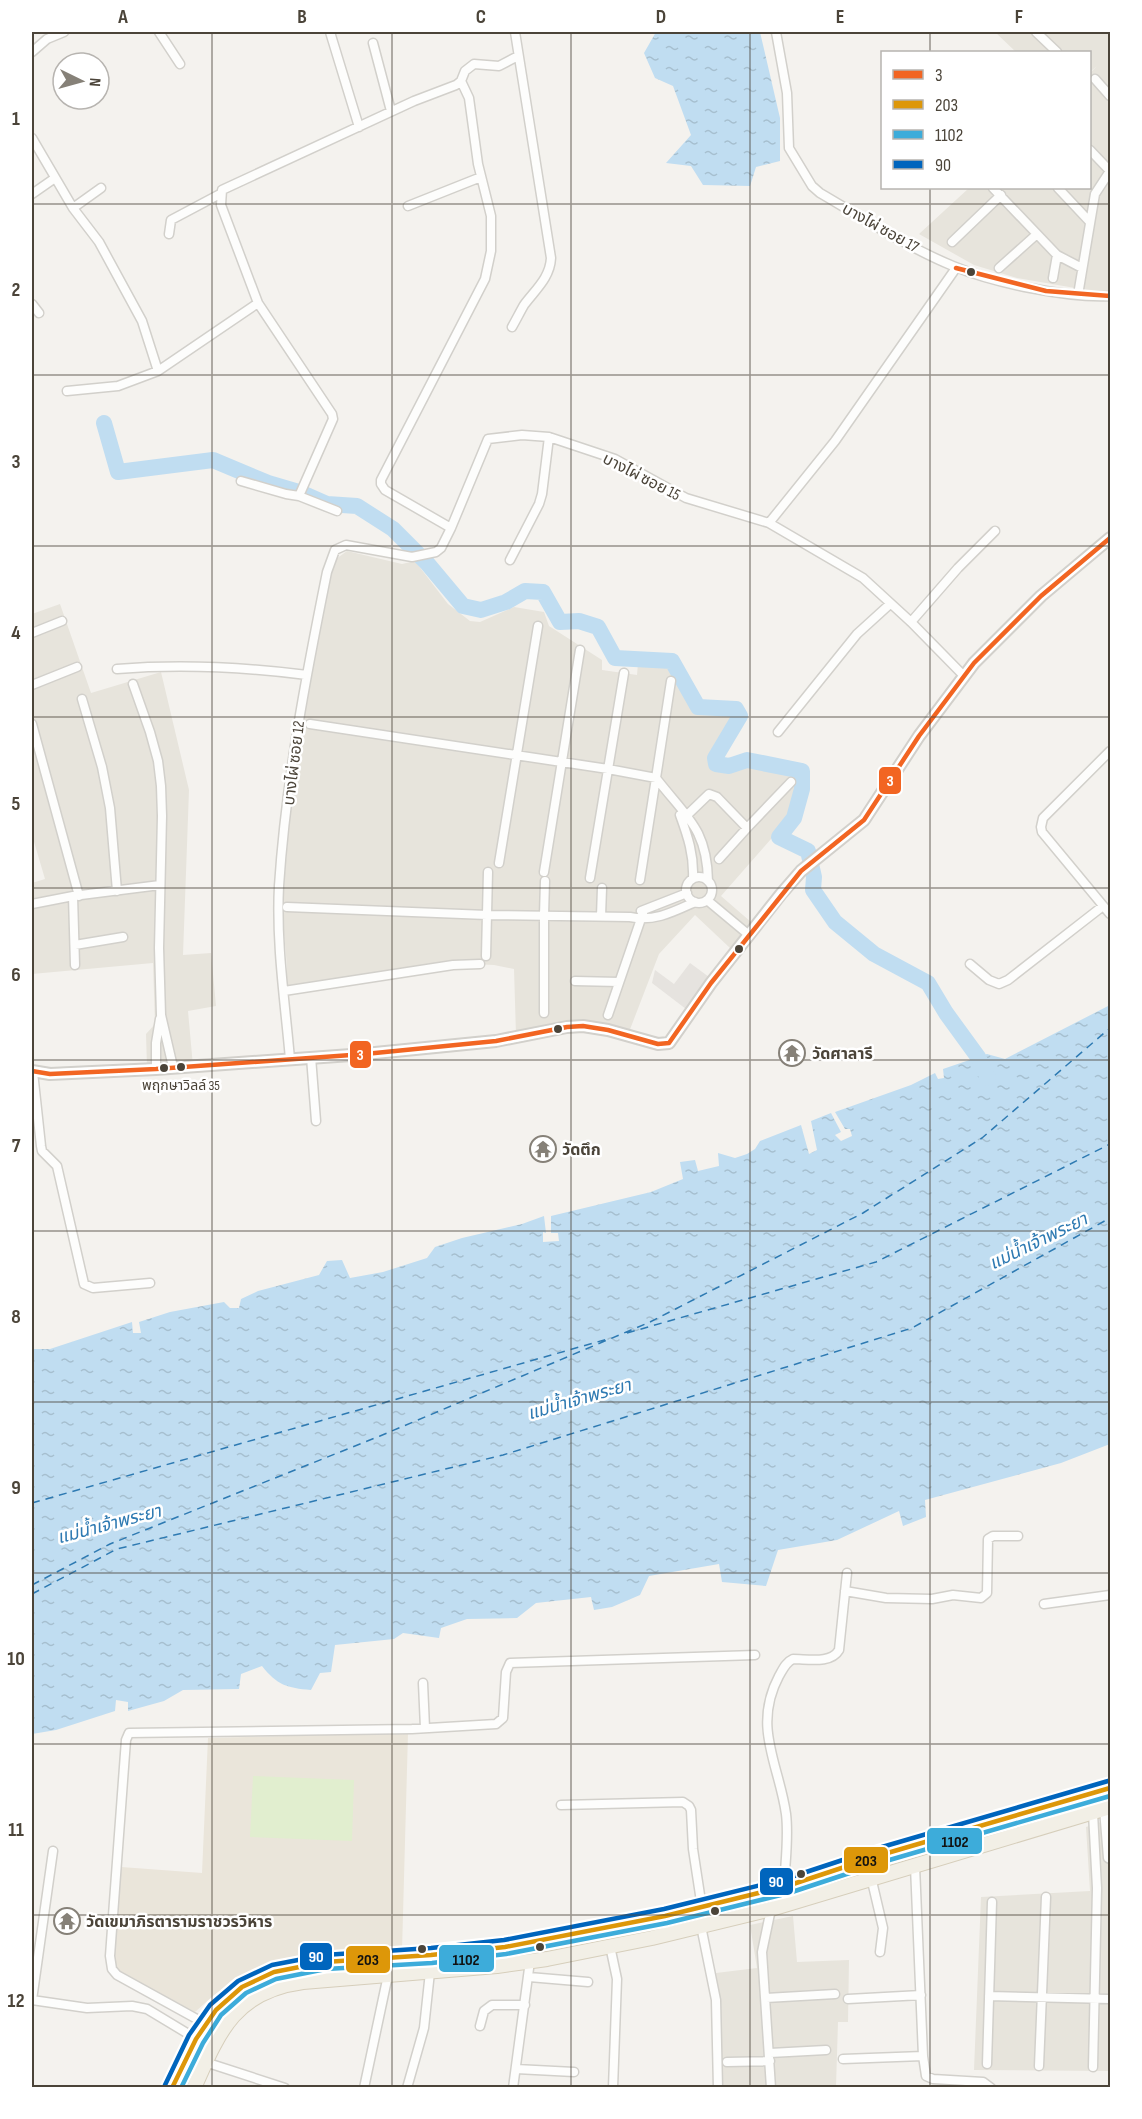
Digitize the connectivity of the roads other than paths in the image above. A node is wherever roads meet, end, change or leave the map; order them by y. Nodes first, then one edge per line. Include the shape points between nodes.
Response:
1 (64, 32) edge
2 (159, 32) edge
3 (330, 32) edge
4 (515, 32) edge
5 (776, 32) edge
6 (1036, 32) edge
7 (373, 43) dead end
8 (1057, 51) edge
9 (32, 52) edge
10 (518, 56) junction
11 (180, 64) dead end
12 (1095, 79) dead end
13 (461, 81) junction
14 (1110, 96) edge
15 (391, 111) junction
16 (358, 127) junction
17 (32, 138) edge
18 (1091, 152) edge
19 (1110, 171) edge
20 (481, 177) junction
21 (56, 178) junction
22 (101, 188) dead end
23 (994, 189) edge
24 (1059, 189) edge
25 (32, 194) edge
26 (220, 194) junction
27 (1001, 195) junction
28 (408, 206) dead end
29 (74, 208) junction
30 (1089, 221) junction
31 (169, 234) dead end
32 (1037, 234) junction
33 (952, 242) dead end
34 (1057, 255) junction
35 (956, 268) junction
36 (999, 268) dead end
37 (1082, 268) junction
38 (1053, 278) dead end
39 (1078, 295) junction
40 (1110, 297) edge
41 (258, 303) junction
42 (32, 304) edge
43 (39, 313) dead end
44 (512, 327) dead end
45 (158, 371) junction
46 (67, 391) dead end
47 (549, 437) junction
48 (241, 481) dead end
49 (301, 491) junction
50 (337, 511) dead end
51 (769, 523) junction
52 (452, 528) junction
53 (995, 531) dead end
54 (1110, 538) edge
55 (411, 557) joint
56 (510, 560) dead end
57 (890, 604) junction
58 (63, 621) dead end
59 (911, 622) junction
60 (538, 626) dead end
61 (32, 633) edge
62 (580, 650) dead end
63 (77, 666) dead end
64 (117, 669) dead end
65 (624, 673) dead end
66 (307, 675) junction
67 (964, 676) junction
68 (671, 681) dead end
69 (133, 684) dead end
70 (32, 685) edge
71 (82, 699) dead end
72 (32, 724) edge
73 (310, 724) dead end
74 (778, 732) dead end
75 (1110, 751) edge
76 (517, 755) junction
77 (562, 762) junction
78 (609, 769) junction
79 (656, 778) junction
80 (791, 782) dead end
81 (685, 817) junction
82 (747, 828) junction
83 (718, 859) dead end
84 (499, 863) dead end
85 (488, 872) dead end
86 (590, 878) dead end
87 (693, 878) junction
88 (640, 880) dead end
89 (708, 881) junction
90 (160, 885) junction
91 (602, 888) dead end
92 (117, 891) junction
93 (687, 893) junction
94 (76, 896) junction
95 (707, 900) junction
96 (695, 902) junction
97 (32, 904) edge
98 (287, 908) dead end
99 (1108, 909) edge
100 (487, 915) junction
101 (544, 915) junction
102 (642, 915) junction
103 (601, 916) junction
104 (749, 934) junction
105 (123, 937) dead end
106 (75, 945) junction
107 (486, 956) dead end
108 (480, 964) dead end
109 (970, 964) dead end
110 (75, 965) dead end
111 (575, 981) dead end
112 (619, 982) junction
113 (284, 991) junction
114 (544, 1013) dead end
115 (161, 1015) junction
116 (608, 1015) dead end
117 (311, 1057) junction
118 (290, 1059) junction
119 (173, 1067) junction
120 (156, 1068) junction
121 (32, 1071) edge
122 (316, 1120) dead end
123 (150, 1283) dead end
124 (1018, 1536) dead end
125 (847, 1573) dead end
126 (845, 1592) junction
127 (1110, 1595) edge
128 (1044, 1604) dead end
129 (755, 1655) dead end
130 (423, 1683) dead end
131 (425, 1728) junction
132 (1110, 1788) edge
133 (561, 1805) dead end
134 (1103, 1810) edge
135 (53, 1851) dead end
136 (1110, 1859) edge
137 (867, 1860) junction
138 (915, 1866) junction
139 (835, 1871) junction
140 (871, 1879) junction
141 (784, 1887) junction
142 (838, 1889) junction
143 (1046, 1897) dead end
144 (992, 1902) dead end
145 (702, 1908) junction
146 (771, 1909) junction
147 (701, 1926) junction
148 (610, 1946) junction
149 (880, 1952) dead end
150 (530, 1961) junction
151 (430, 1972) junction
152 (388, 1975) junction
153 (529, 1977) junction
154 (588, 1982) dead end
155 (141, 1990) junction
156 (834, 1994) dead end
157 (921, 1995) junction
158 (989, 1996) junction
159 (766, 1998) junction
160 (848, 1999) dead end
161 (1041, 1999) junction
162 (1095, 1999) junction
163 (1110, 1999) edge
164 (32, 2000) edge
165 (525, 2005) junction
166 (143, 2008) junction
167 (204, 2023) junction
168 (480, 2026) dead end
169 (195, 2038) junction
170 (826, 2050) dead end
171 (923, 2056) junction
172 (770, 2057) junction
173 (843, 2058) dead end
174 (205, 2062) junction
175 (727, 2062) dead end
176 (987, 2064) dead end
177 (1039, 2066) dead end
178 (1094, 2067) dead end
179 (516, 2068) junction
180 (574, 2072) dead end
181 (283, 2087) edge
182 (172, 2088) edge
183 (194, 2088) edge
184 (364, 2088) edge
185 (407, 2088) edge
186 (513, 2088) edge
187 (613, 2088) edge
188 (718, 2088) edge
189 (771, 2088) edge
190 (991, 2088) edge

1 - 9 street via 47,39
2 - 11 street
3 - 16 street
4 - 10 street
5 - 35 street, บางไผ่ ซอย 17 via 787,93 789,148 813,186
6 - 8 street
7 - 15 street
10 - 13 street via 499,66 474,64
10 - 44 street via 551,258 549,270
12 - 14 street
13 - 15 street
13 - 20 street via 469,98
15 - 16 street
16 - 26 street
17 - 21 street
18 - 19 street
19 - 30 street via 1095,194
20 - 28 street
20 - 52 street via 491,216 491,251 485,279 381,480 385,490
21 - 25 street
21 - 29 street
22 - 29 street
23 - 27 street
24 - 30 street
26 - 31 street via 171,220
26 - 41 street
27 - 32 street
27 - 33 street
29 - 45 street via 99,242 142,321
30 - 37 street
32 - 34 street
32 - 36 street
34 - 37 street
34 - 38 street
35 - 39 street, บางไผ่ ซอย 17 via 1046,291
35 - 51 street via 835,441
37 - 39 street
39 - 40 street, บางไผ่ ซอย 17
41 - 45 street
41 - 49 street via 332,414
42 - 43 street
45 - 46 street via 118,386
47 - 51 street, บางไผ่ ซอย 15 via 615,459 686,498
47 - 52 street, บางไผ่ ซอย 15 via 488,439
47 - 56 street via 542,494
48 - 49 street via 286,494
49 - 50 street
51 - 57 street, บางไผ่ ซอย 15 via 851,570
52 - 55 street, บางไผ่ ซอย 15 via 436,552
53 - 59 street
54 - 67 street via 1041,596
55 - 66 street, บางไผ่ ซอย 12 via 346,545 335,550
57 - 59 street, บางไผ่ ซอย 15
57 - 74 street via 857,633
58 - 61 street
59 - 67 street, บางไผ่ ซอย 15
60 - 76 street
62 - 77 street
63 - 70 street
64 - 66 street via 263,669
65 - 78 street
66 - 113 street, บางไผ่ ซอย 12 via 296,735 279,888
67 - 104 street via 864,819 801,871
68 - 79 street
69 - 90 street via 158,761 162,816
71 - 92 street via 110,808
72 - 94 street
73 - 76 street
75 - 99 street via 1043,818 1041,827
76 - 77 street
76 - 84 street
77 - 78 street
77 - 101 street via 545,877
78 - 79 street
78 - 86 street
79 - 81 street
79 - 88 street
80 - 82 street
81 - 82 street via 705,796 713,795
81 - 87 street
81 - 89 street via 701,837
82 - 83 street
85 - 100 street
87 - 89 street
87 - 93 street
89 - 95 street via 712,891
90 - 92 street
90 - 115 street
91 - 103 street
92 - 94 street
93 - 96 street
93 - 102 street
94 - 97 street
94 - 106 street
95 - 96 street
95 - 104 street
96 - 102 street via 669,914
98 - 100 street
99 - 109 street via 999,984
100 - 101 street
100 - 107 street
101 - 103 street
101 - 114 street
102 - 103 street
102 - 112 street
104 - 117 street via 664,1045 583,1026 475,1044
105 - 106 street
106 - 110 street
108 - 113 street
111 - 112 street
112 - 116 street
113 - 118 street, บางไผ่ ซอย 12
115 - 119 street
115 - 120 street
117 - 118 street
117 - 122 street
118 - 119 street
119 - 120 street
120 - 121 street via 50,1074
121 - 123 street via 42,1151 57,1166 84,1284 93,1288
124 - 126 street via 988,1539 987,1593 981,1598 886,1598
125 - 126 street
126 - 141 street via 836,1656 788,1661 769,1701 767,1730 786,1818
127 - 128 street
129 - 131 street via 510,1663 500,1722
130 - 131 street
131 - 155 street via 129,1734 110,1956 117,1975
132 - 137 main road
133 - 145 street via 686,1803 691,1810
134 - 136 street
134 - 138 main road
134 - 162 street
135 - 164 street
137 - 139 main road
137 - 140 street
138 - 140 main road
138 - 157 street
139 - 141 main road
139 - 142 main road
140 - 142 main road
140 - 149 street via 883,1928
141 - 145 main road
142 - 146 main road
143 - 161 street
144 - 158 street
145 - 167 main road via 514,1946 285,1968 231,1993
146 - 147 main road
146 - 159 street via 762,1952
147 - 148 main road
147 - 188 street via 716,2000
148 - 150 main road
148 - 187 street via 617,1979
150 - 151 main road
150 - 153 street
151 - 152 main road
151 - 185 street via 424,2028
152 - 174 main road via 303,1982 256,1995 220,2033
152 - 184 street
153 - 154 street
153 - 165 street
155 - 166 street
155 - 167 street
156 - 159 street
157 - 160 street
157 - 171 street
158 - 161 street
158 - 176 street
159 - 172 street
161 - 162 street
161 - 177 street
162 - 163 street
162 - 178 street
164 - 166 street via 87,2008
165 - 168 street via 492,2005 484,2011
165 - 179 street
166 - 169 street
167 - 169 main road
169 - 182 main road
170 - 172 street
171 - 173 street
171 - 190 street via 928,2078 983,2082
172 - 175 street
172 - 189 street
174 - 181 street
174 - 183 main road
179 - 180 street
179 - 186 street

